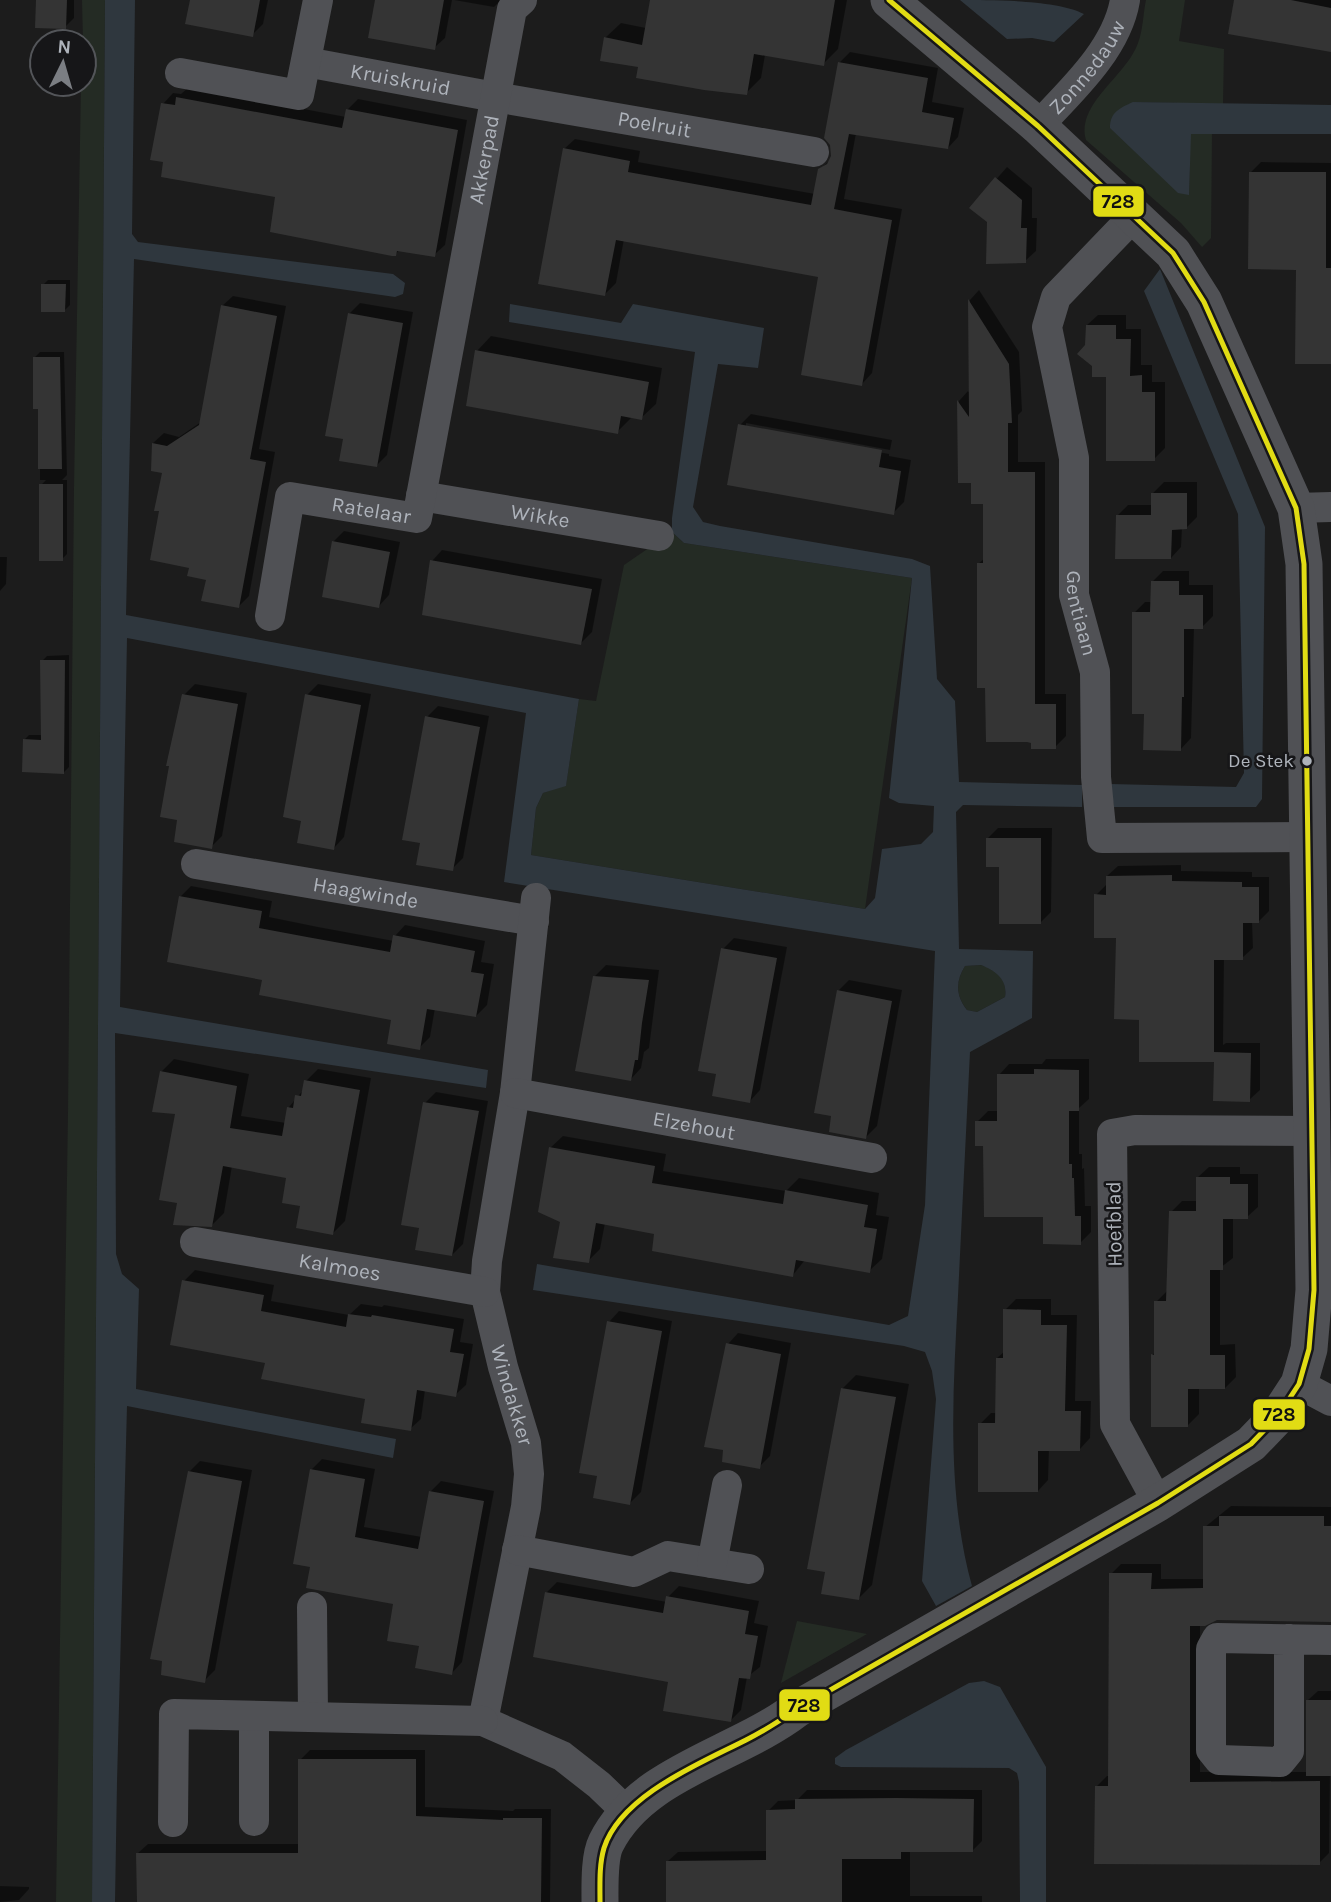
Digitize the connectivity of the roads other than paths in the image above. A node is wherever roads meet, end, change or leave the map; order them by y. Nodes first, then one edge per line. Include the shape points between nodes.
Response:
1 (318, 0) edge
2 (522, 0) edge
3 (889, 0) edge
4 (1125, 0) edge
5 (306, 62) junction
6 (180, 73) dead end
7 (495, 97) junction
8 (1038, 126) junction
9 (814, 152) dead end
10 (1133, 217) junction
11 (452, 324) joint
12 (421, 496) junction
13 (1314, 508) edge
14 (659, 536) dead end
15 (270, 615) dead end
16 (1307, 837) junction
17 (196, 864) dead end
18 (535, 910) joint
19 (1321, 922) edge
20 (515, 1093) junction
21 (1311, 1131) junction
22 (872, 1158) dead end
23 (195, 1242) dead end
24 (485, 1292) junction
25 (1299, 1384) junction
26 (1331, 1401) edge
27 (727, 1485) dead end
28 (1158, 1503) junction
29 (517, 1550) junction
30 (712, 1563) junction
31 (749, 1569) dead end
32 (312, 1607) dead end
33 (1289, 1639) junction
34 (1331, 1640) edge
35 (254, 1716) junction
36 (313, 1717) junction
37 (483, 1721) junction
38 (626, 1812) junction
39 (254, 1821) dead end
40 (173, 1822) dead end
41 (600, 1902) edge

1 - 5 street
2 - 7 street, Akkerpad via 512,9
3 - 8 street
4 - 8 street, Zonnedauw via 1108,43
5 - 6 street via 299,95
5 - 7 street, Kruiskruid
7 - 9 street, Poelruit
7 - 11 street, Akkerpad
8 - 10 street
10 - 13 street via 1173,253 1204,302
10 - 16 street, Gentiaan via 1056,297 1046,327 1074,458 1074,595 1095,673 1102,838
11 - 12 street, Ratelaar
12 - 14 street, Wikke
12 - 15 street, Ratelaar via 417,518 290,497
13 - 16 street via 1304,564
16 - 19 street
17 - 18 street, Haagwinde
18 - 20 street, Windakker
19 - 21 street
20 - 22 street, Elzehout
20 - 24 street, Windakker
21 - 25 street via 1314,1290
21 - 28 street, Hoefblad via 1135,1130 1112,1134 1115,1424
23 - 24 street, Kalmoes
24 - 29 street, Windakker via 526,1443 529,1474
25 - 26 street
25 - 28 street via 1278,1416 1251,1444
27 - 30 street
28 - 38 street via 778,1724 654,1789
29 - 30 street via 634,1572 668,1556
29 - 37 street, Windakker
30 - 31 street
32 - 36 street
33 - 33 street via 1289,1751 1280,1762 1219,1760 1211,1750 1211,1649 1217,1638
33 - 34 street
35 - 36 street
35 - 39 street
35 - 40 street via 174,1714
36 - 37 street
37 - 38 street via 562,1756
38 - 41 street via 604,1845

